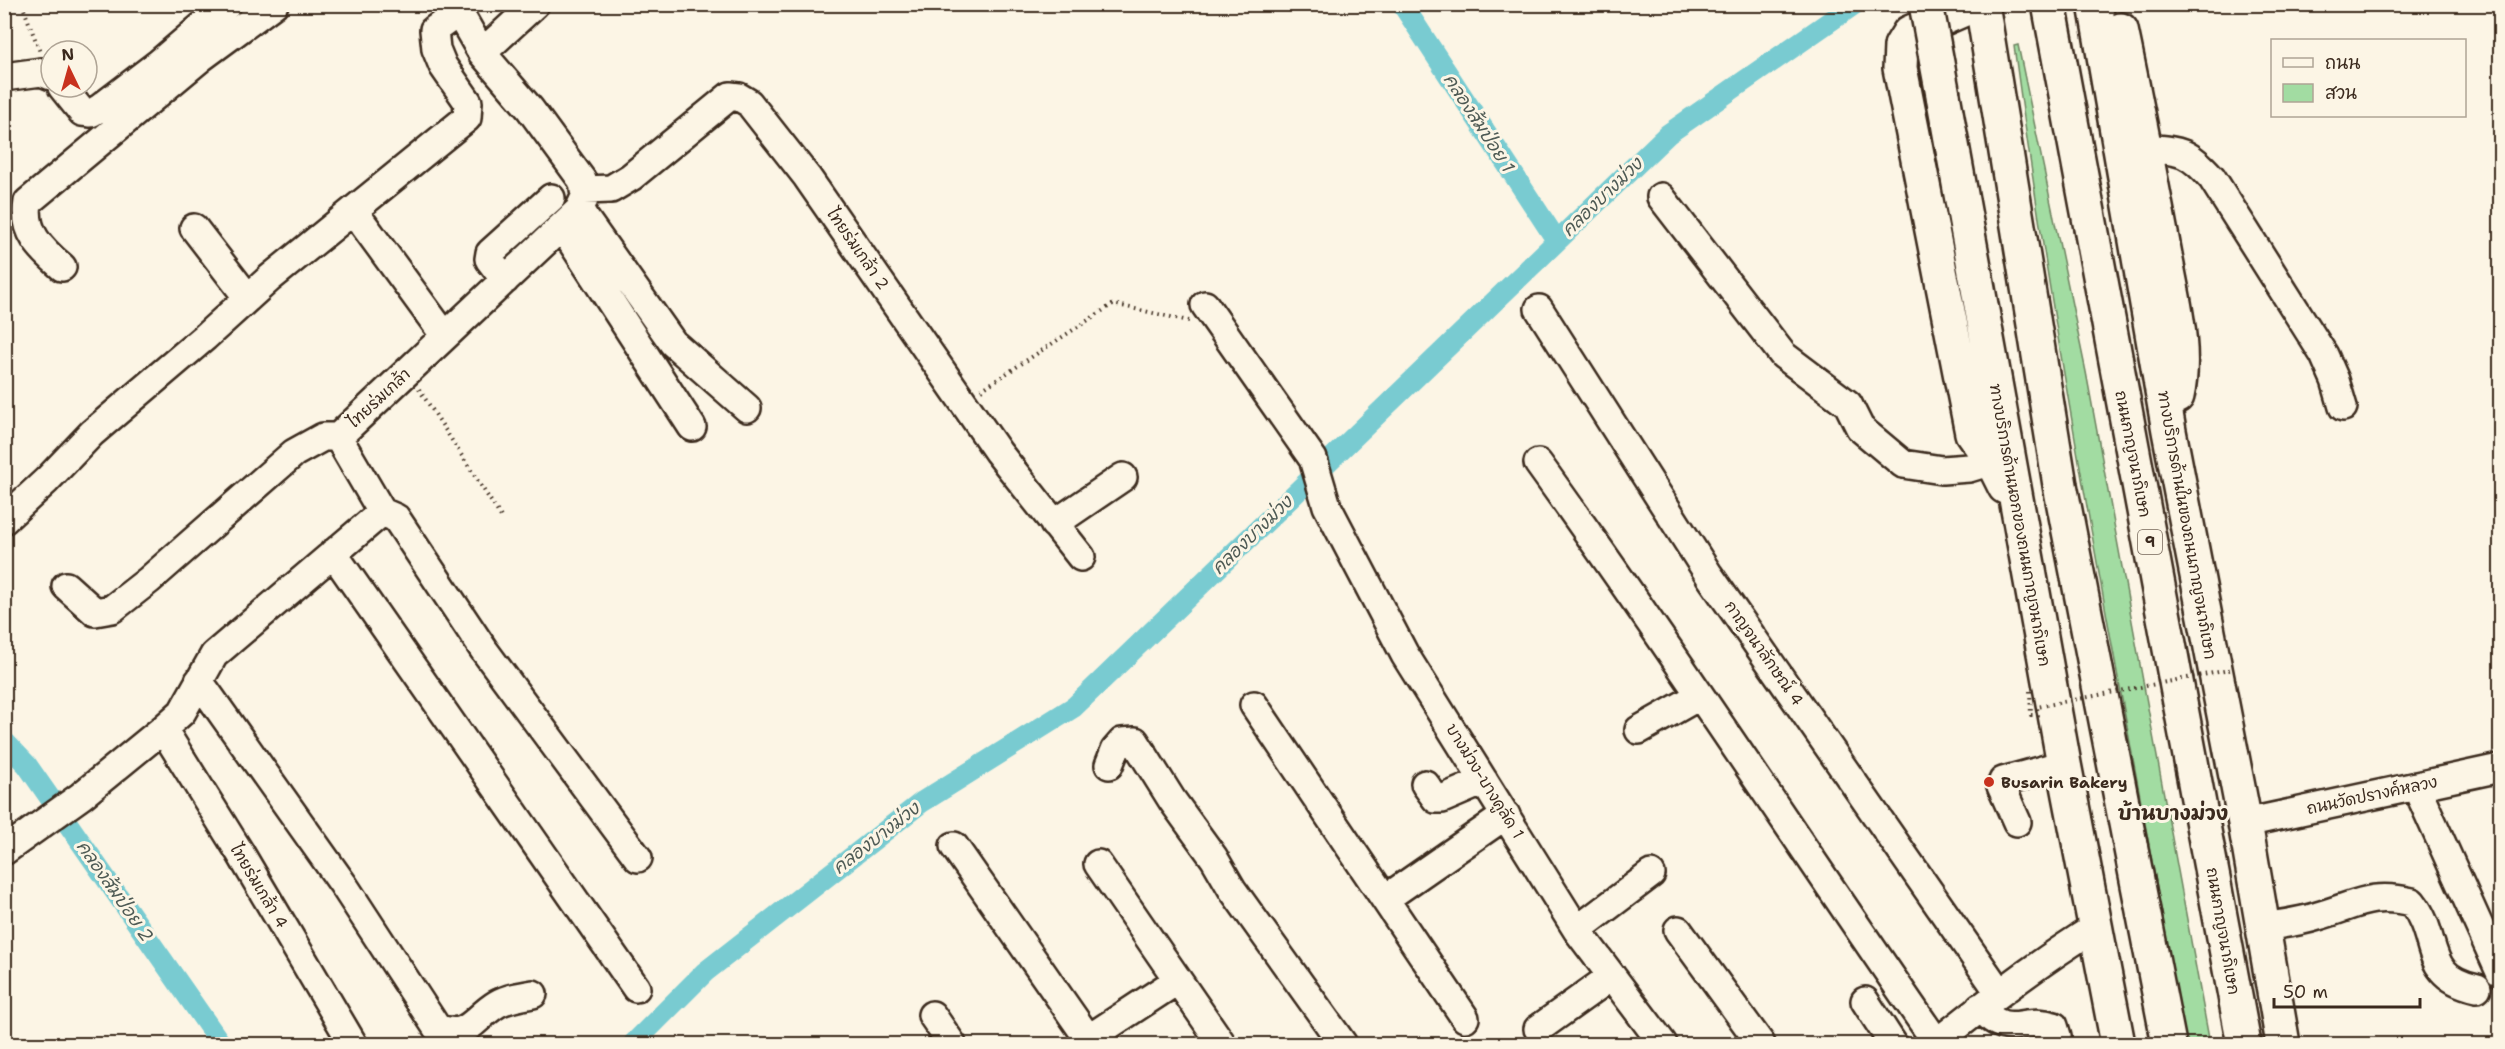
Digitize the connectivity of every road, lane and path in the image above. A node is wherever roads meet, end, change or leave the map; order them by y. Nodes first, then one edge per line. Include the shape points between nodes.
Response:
1 (22, 4) edge
2 (228, 4) edge
3 (274, 4) edge
4 (535, 4) edge
5 (1926, 4) edge
6 (1976, 4) edge
7 (1982, 4) edge
8 (2049, 4) edge
9 (2102, 6) edge
10 (457, 8) edge
11 (39, 44) edge
12 (482, 53) junction
13 (39, 72) edge
14 (4, 77) edge
15 (71, 99) edge
16 (2146, 148) junction
17 (1661, 197) dead end
18 (550, 198) dead end
19 (575, 209) junction
20 (361, 221) dead end
21 (194, 228) dead end
22 (62, 267) dead end
23 (505, 280) junction
24 (248, 298) junction
25 (1205, 305) dead end
26 (1539, 309) dead end
27 (1222, 329) junction
28 (445, 336) junction
29 (408, 371) junction
30 (963, 402) junction
31 (2343, 407) dead end
32 (747, 408) dead end
33 (692, 428) dead end
34 (2169, 431) junction
35 (338, 437) junction
36 (1992, 461) junction
37 (1538, 463) dead end
38 (1123, 477) dead end
39 (382, 512) junction
40 (2018, 513) junction
41 (4, 520) edge
42 (503, 520) dead end
43 (1054, 524) junction
44 (333, 553) junction
45 (1081, 557) dead end
46 (66, 586) dead end
47 (2234, 669) dead end
48 (199, 681) junction
49 (2030, 691) dead end
50 (1699, 696) junction
51 (1254, 705) dead end
52 (164, 729) junction
53 (1639, 730) dead end
54 (2064, 764) junction
55 (1109, 765) dead end
56 (2500, 768) edge
57 (1484, 781) junction
58 (1425, 784) dead end
59 (2415, 786) junction
60 (1506, 815) junction
61 (2018, 822) dead end
62 (2244, 823) junction
63 (954, 846) dead end
64 (4, 850) edge
65 (638, 858) dead end
66 (1098, 864) dead end
67 (1651, 874) dead end
68 (1385, 899) junction
69 (2096, 927) junction
70 (2263, 927) junction
71 (1578, 930) junction
72 (1678, 930) dead end
73 (2500, 972) edge
74 (1612, 976) junction
75 (1178, 980) junction
76 (636, 988) dead end
77 (2478, 988) dead end
78 (533, 994) dead end
79 (1865, 1000) dead end
80 (1989, 1000) junction
81 (932, 1015) dead end
82 (1465, 1018) dead end
83 (1538, 1029) dead end
84 (2057, 1036) dead end
85 (1090, 1042) edge
86 (353, 1044) edge
87 (952, 1044) edge
88 (1221, 1044) edge
89 (1343, 1044) edge
90 (1663, 1044) edge
91 (1761, 1044) edge
92 (1893, 1044) edge
93 (1936, 1044) edge
94 (2118, 1044) edge
95 (2169, 1044) edge
96 (2244, 1044) edge
97 (2283, 1044) edge

1 - 11 path
2 - 15 street via 100,108 82,112
3 - 22 street via 202,57 28,202 28,227 37,245
4 - 12 street
5 - 40 main road, ทางบริการด้านนอกของถนนกาญจนาภิเษก, bridge
6 - 36 main road via 1909,33 1901,46 1900,68 1972,433
7 - 95 main road via 2060,485
8 - 96 main road, ถนนกาญจนาภิเษก / 9
9 - 16 main road
9 - 34 main road, ทางบริการด้านในของถนนกาญจนาภิเษก
10 - 12 street
10 - 24 street via 434,30 443,66 468,102 467,118
12 - 19 street via 530,109 582,180
13 - 14 street
16 - 31 street via 2194,157 2212,178 2324,355
16 - 34 main road via 2179,336 2179,386
17 - 36 street via 1783,355 1848,404 1860,428 1903,464 1942,470
18 - 23 street via 490,253 489,259
19 - 23 street, ไทยร่มเกล้า
19 - 30 street, ไทยร่มเกล้า 2 via 631,177 730,96 739,97 749,103 807,177
19 - 32 street via 673,343
19 - 33 street
20 - 28 street
21 - 24 street
23 - 28 street, ไทยร่มเกล้า
24 - 41 street via 92,433
25 - 27 street, บางม่วง-บางคูลัด 1
26 - 80 street, กาญจนาลักษณ์ 4
27 - 30 path via 1113,304
27 - 57 street, บางม่วง-บางคูลัด 1 via 1313,459 1327,506 1405,655
28 - 29 street, ไทยร่มเกล้า
29 - 35 street, ไทยร่มเกล้า
29 - 42 path
30 - 43 street, ไทยร่มเกล้า 2
34 - 62 main road, ทางบริการด้านในของถนนกาญจนาภิเษก
35 - 39 street, ไทยร่มเกล้า
35 - 46 street via 323,437 294,453 112,609 95,612
36 - 40 main road
37 - 50 street
38 - 43 street
39 - 44 street
39 - 65 street via 396,518 484,650
40 - 54 main road, ทางบริการด้านนอกของถนนกาญจนาภิเษก
43 - 45 street, ไทยร่มเกล้า 2
44 - 48 street via 214,655
44 - 76 street
47 - 49 path, bridge via 2037,706 2038,714 2031,716
48 - 52 street via 182,712
48 - 78 street via 343,884 437,1028 451,1033 463,1031 498,1004
50 - 53 street
50 - 93 street
51 - 68 street
52 - 64 street via 81,796
52 - 86 street, ไทยร่มเกล้า 4
54 - 61 street via 2003,781 2001,786
54 - 69 main road, ทางบริการด้านนอกของถนนกาญจนาภิเษก
55 - 89 street via 1122,742 1135,741 1232,889
56 - 59 street, ถนนวัดปรางค์หลวง
57 - 58 street via 1442,799 1436,799
57 - 60 street, บางม่วง-บางคูลัด 1
59 - 62 street, ถนนวัดปรางค์หลวง
59 - 73 street
60 - 68 street
60 - 71 street, บางม่วง-บางคูลัด 1
62 - 70 main road, ทางบริการด้านในของถนนกาญจนาภิเษก
63 - 85 street
66 - 75 street
67 - 71 street
68 - 82 street
69 - 80 street
69 - 94 main road, ทางบริการด้านนอกของถนนกาญจนาภิเษก
70 - 77 street via 2379,898 2412,902 2424,919 2432,950 2445,974 2461,985
70 - 97 main road, ทางบริการด้านในของถนนกาญจนาภิเษก
71 - 74 street, บางม่วง-บางคูลัด 1
72 - 91 street
74 - 83 street
74 - 90 street, บางม่วง-บางคูลัด 1
75 - 85 street
75 - 88 street
79 - 92 street
80 - 84 street, กาญจนาลักษณ์ 4 via 1991,1021 2004,1026 2044,1023 2054,1026
80 - 93 street
81 - 87 street

